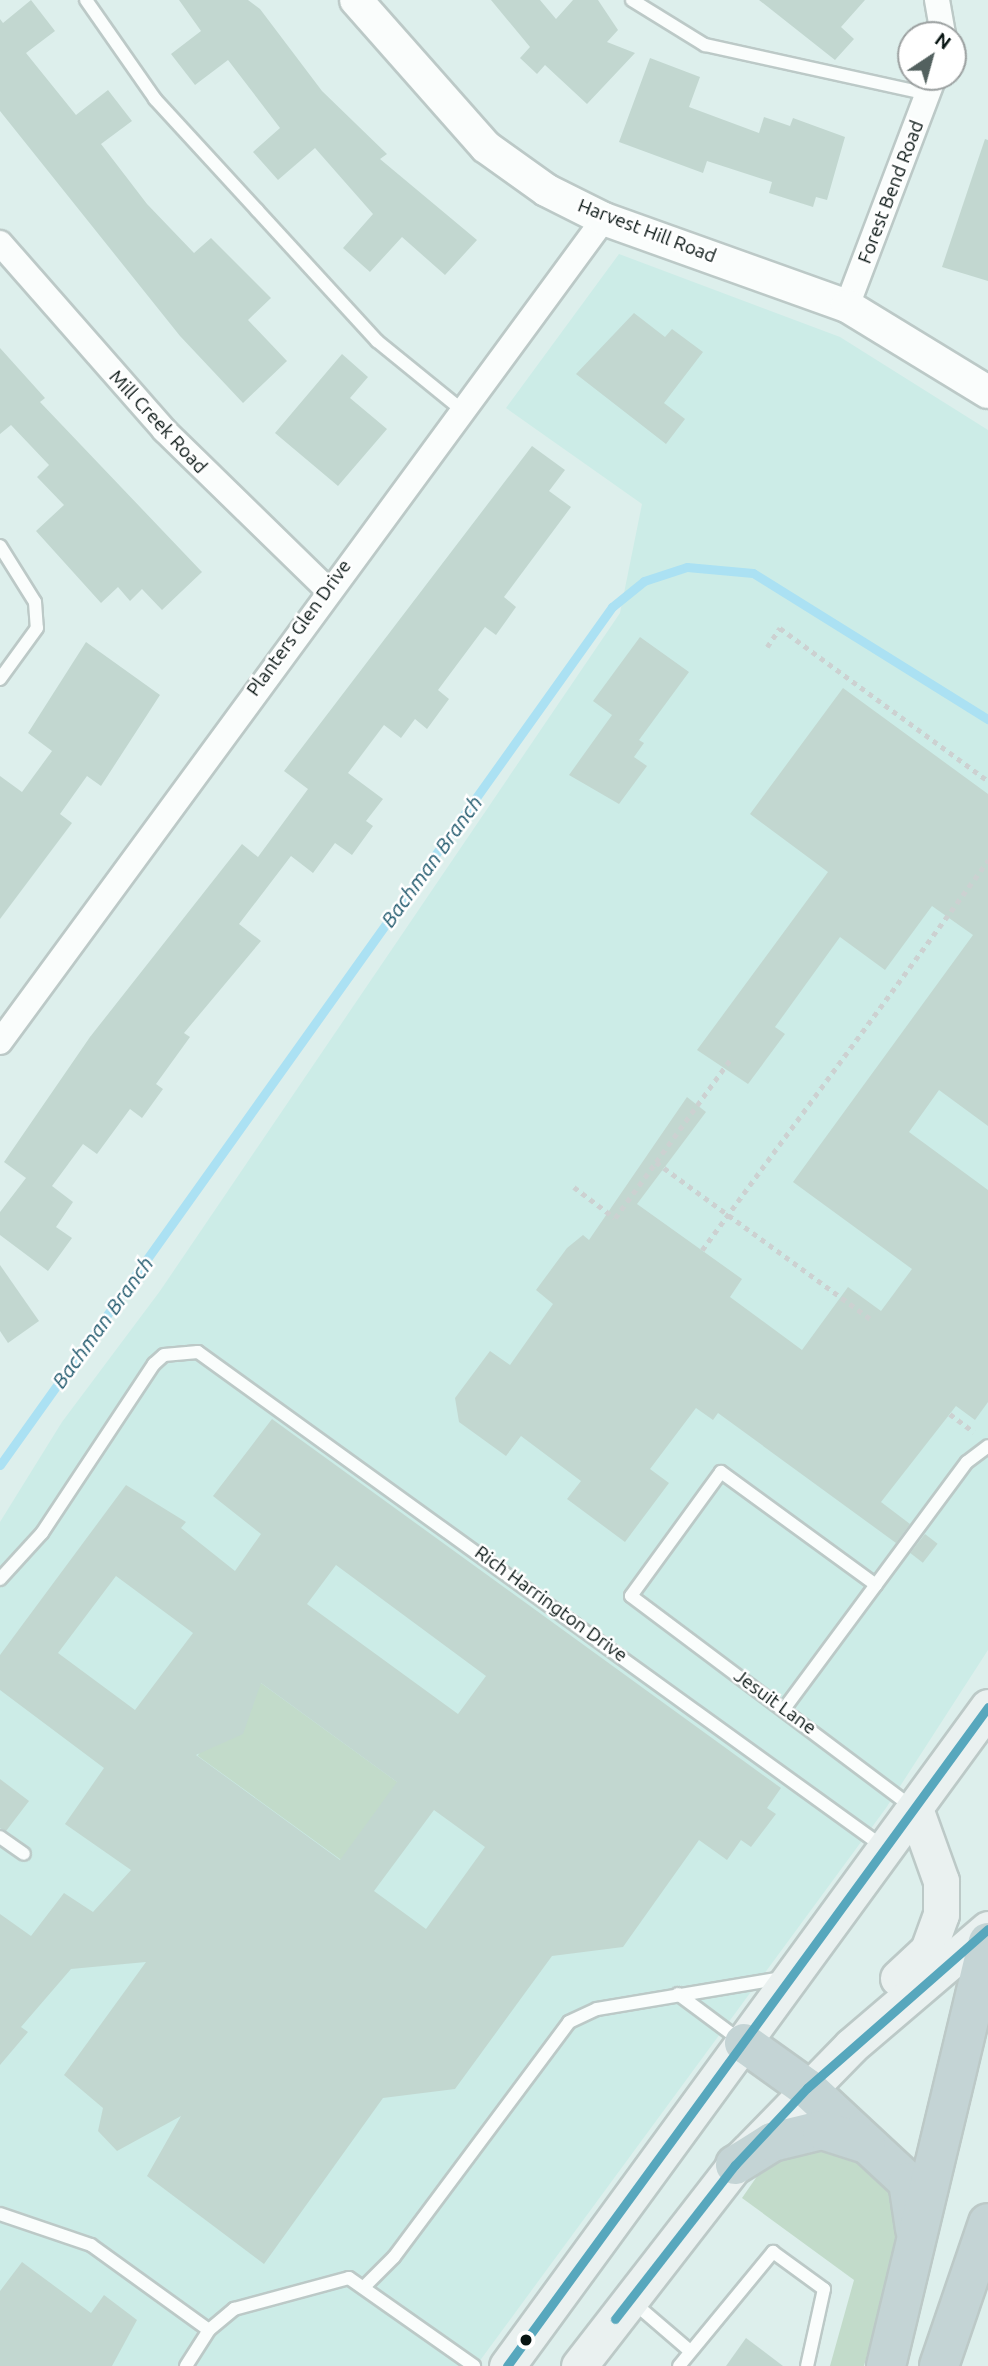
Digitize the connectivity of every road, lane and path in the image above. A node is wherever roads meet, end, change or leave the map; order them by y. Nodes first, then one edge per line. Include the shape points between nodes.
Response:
1 (86, 0) edge
2 (356, 0) edge
3 (632, 0) edge
4 (937, 0) edge
5 (941, 21) edge
6 (897, 80) edge
7 (929, 91) edge
8 (604, 219) junction
9 (0, 243) edge
10 (847, 306) junction
11 (988, 392) edge
12 (462, 410) junction
13 (0, 547) edge
14 (327, 589) junction
15 (767, 647) dead end
16 (0, 679) edge
17 (988, 780) edge
18 (988, 860) edge
19 (0, 1042) edge
20 (732, 1057) dead end
21 (656, 1162) junction
22 (574, 1187) dead end
23 (729, 1215) junction
24 (702, 1250) dead end
25 (873, 1321) dead end
26 (950, 1414) dead end
27 (988, 1428) edge
28 (988, 1446) edge
29 (0, 1579) edge
30 (876, 1586) junction
31 (988, 1707) edge
32 (784, 1709) junction
33 (916, 1811) junction
34 (0, 1836) edge
35 (888, 1851) junction
36 (24, 1854) dead end
37 (988, 1929) edge
38 (988, 1942) edge
39 (795, 1976) junction
40 (678, 1994) junction
41 (879, 2019) junction
42 (744, 2043) junction
43 (807, 2088) junction
44 (877, 2149) junction
45 (735, 2165) junction
46 (0, 2214) edge
47 (988, 2222) edge
48 (917, 2245) junction
49 (365, 2286) junction
50 (631, 2299) junction
51 (209, 2330) junction
52 (690, 2351) junction
53 (186, 2366) edge
54 (474, 2366) edge
55 (507, 2366) edge
56 (579, 2366) edge
57 (679, 2366) edge
58 (807, 2366) edge
59 (886, 2366) edge
60 (939, 2366) edge

1 - 12 lane via 155,99 247,200 377,341
2 - 8 street, Harvest Hill Road via 486,147 546,190
3 - 6 lane via 705,45
4 - 5 street
7 - 10 street, Forest Bend Road
8 - 10 street, Harvest Hill Road
8 - 12 street, Planters Glen Drive
9 - 14 street, Mill Creek Road via 164,430
10 - 11 street, Harvest Hill Road
12 - 14 street, Planters Glen Drive
13 - 16 lane via 35,602 37,628
14 - 19 street, Planters Glen Drive
15 - 17 path via 780,628
18 - 23 path
20 - 21 path
21 - 22 path via 615,1218
21 - 23 path
23 - 24 path
23 - 25 path
26 - 27 path via 976,1433
28 - 30 lane via 967,1462
29 - 35 lane, Rich Harrington Drive via 42,1533 154,1364 175,1352 213,1357
30 - 32 lane
30 - 32 lane, Jesuit Lane via 721,1472 631,1596
31 - 33 main road
32 - 33 lane, Jesuit Lane
33 - 35 main road
33 - 41 main road via 941,1881 941,1914 928,1950 898,1978
34 - 36 lane
35 - 39 main road
37 - 41 main road
38 - 48 highway
39 - 40 lane
39 - 42 main road
40 - 42 lane
40 - 49 lane via 583,2012 569,2022 394,2257
41 - 43 main road
42 - 43 highway
42 - 55 main road
43 - 44 highway
43 - 45 main road
44 - 45 highway via 822,2130 772,2142
44 - 48 highway via 908,2182
45 - 50 main road
46 - 51 lane via 91,2245
47 - 60 highway
48 - 59 highway
49 - 51 lane via 349,2278 319,2281 234,2309
49 - 54 lane
50 - 52 lane
50 - 56 main road
51 - 53 lane
52 - 57 lane
52 - 58 lane via 773,2252 824,2288

